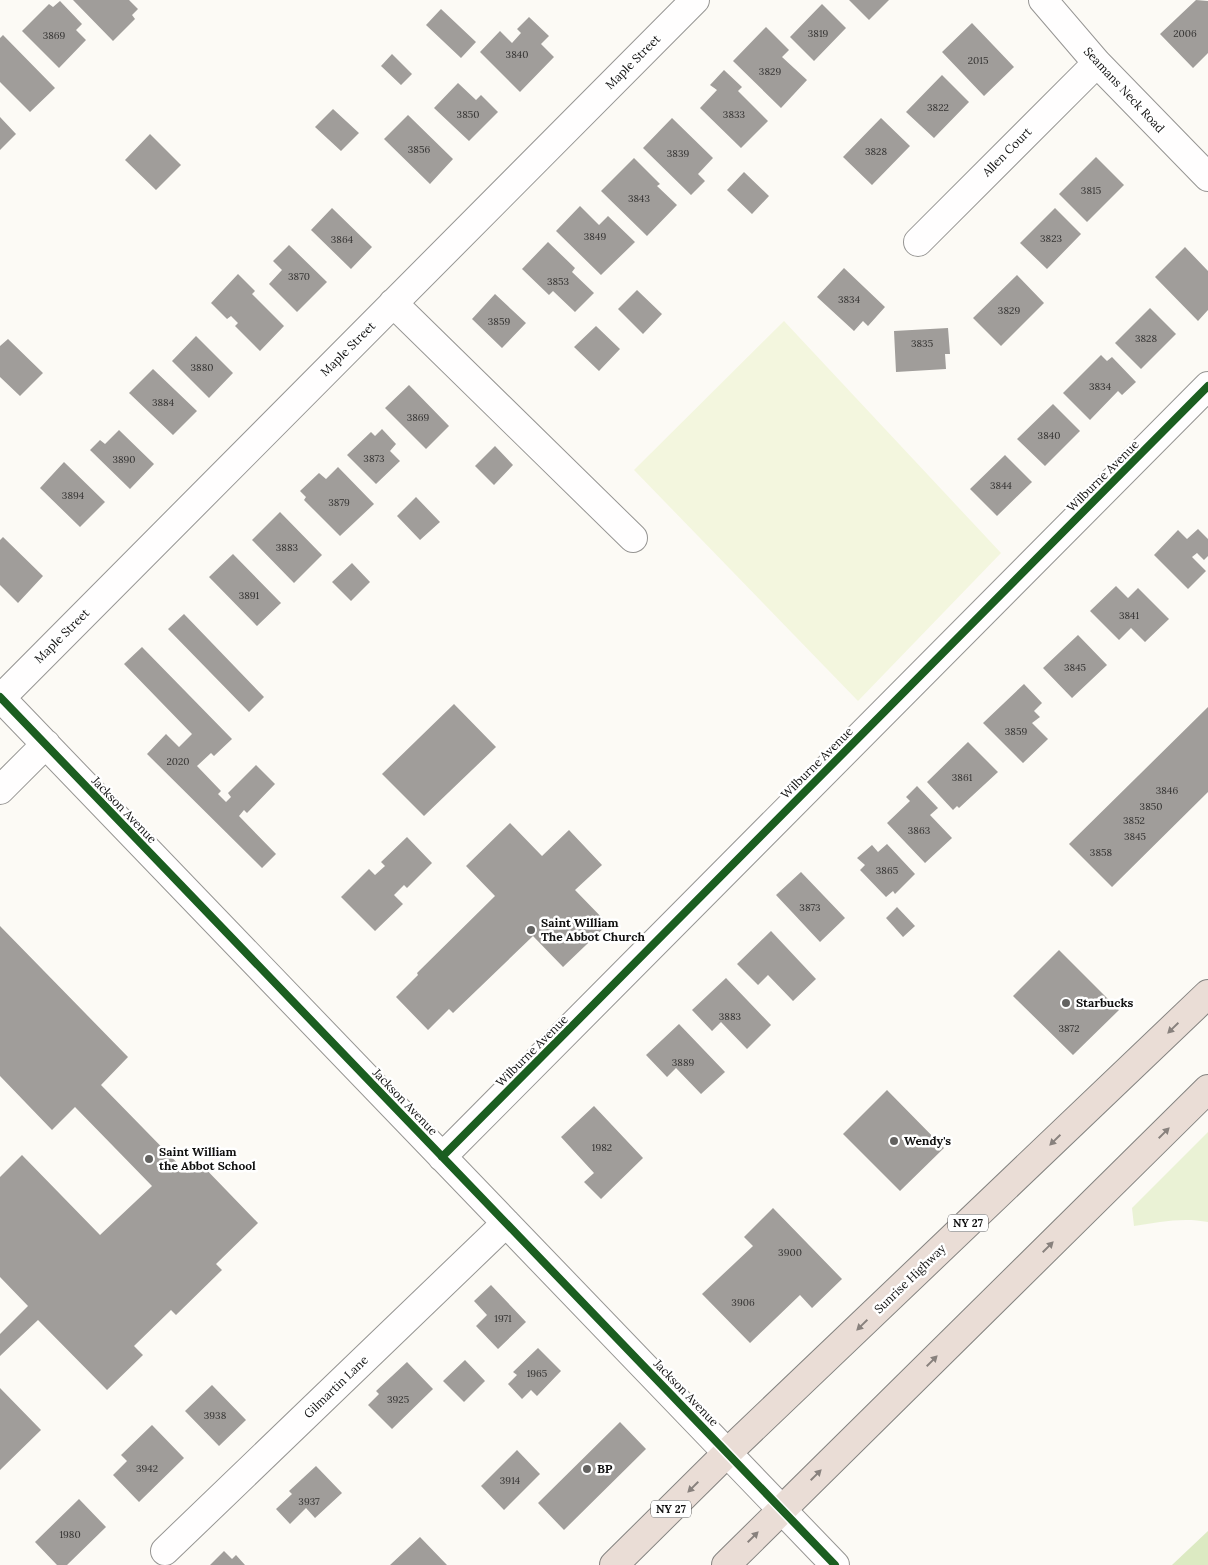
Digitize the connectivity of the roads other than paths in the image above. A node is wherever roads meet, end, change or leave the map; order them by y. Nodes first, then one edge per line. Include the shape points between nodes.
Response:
1 (695, 0) edge
2 (1043, 0) edge
3 (1097, 63) junction
4 (1208, 177) edge
5 (918, 242) dead end
6 (393, 303) junction
7 (1208, 386) edge
8 (633, 538) dead end
9 (0, 697) edge
10 (46, 744) junction
11 (0, 790) edge
12 (1208, 994) edge
13 (1208, 1089) edge
14 (442, 1157) junction
15 (506, 1223) junction
16 (727, 1452) junction
17 (781, 1509) junction
18 (166, 1551) dead end
19 (614, 1565) edge
20 (726, 1565) edge
21 (835, 1565) edge

1 - 6 street, Maple Street
2 - 3 street, Seamans Neck Road
3 - 4 street, Seamans Neck Road
3 - 5 street, Allen Court
6 - 8 street
6 - 9 street, Maple Street
7 - 14 street, Wilburne Avenue
9 - 10 street, Jackson Avenue
10 - 11 street
10 - 14 street, Jackson Avenue
12 -> 16 highway, Sunrise Highway / NY 27
17 -> 13 highway
14 - 15 street, Jackson Avenue
15 - 16 street, Jackson Avenue
15 - 18 street, Gilmartin Lane
16 - 17 street, Jackson Avenue
16 -> 19 highway, Sunrise Highway / NY 27
20 -> 17 highway
17 - 21 street, Jackson Avenue

